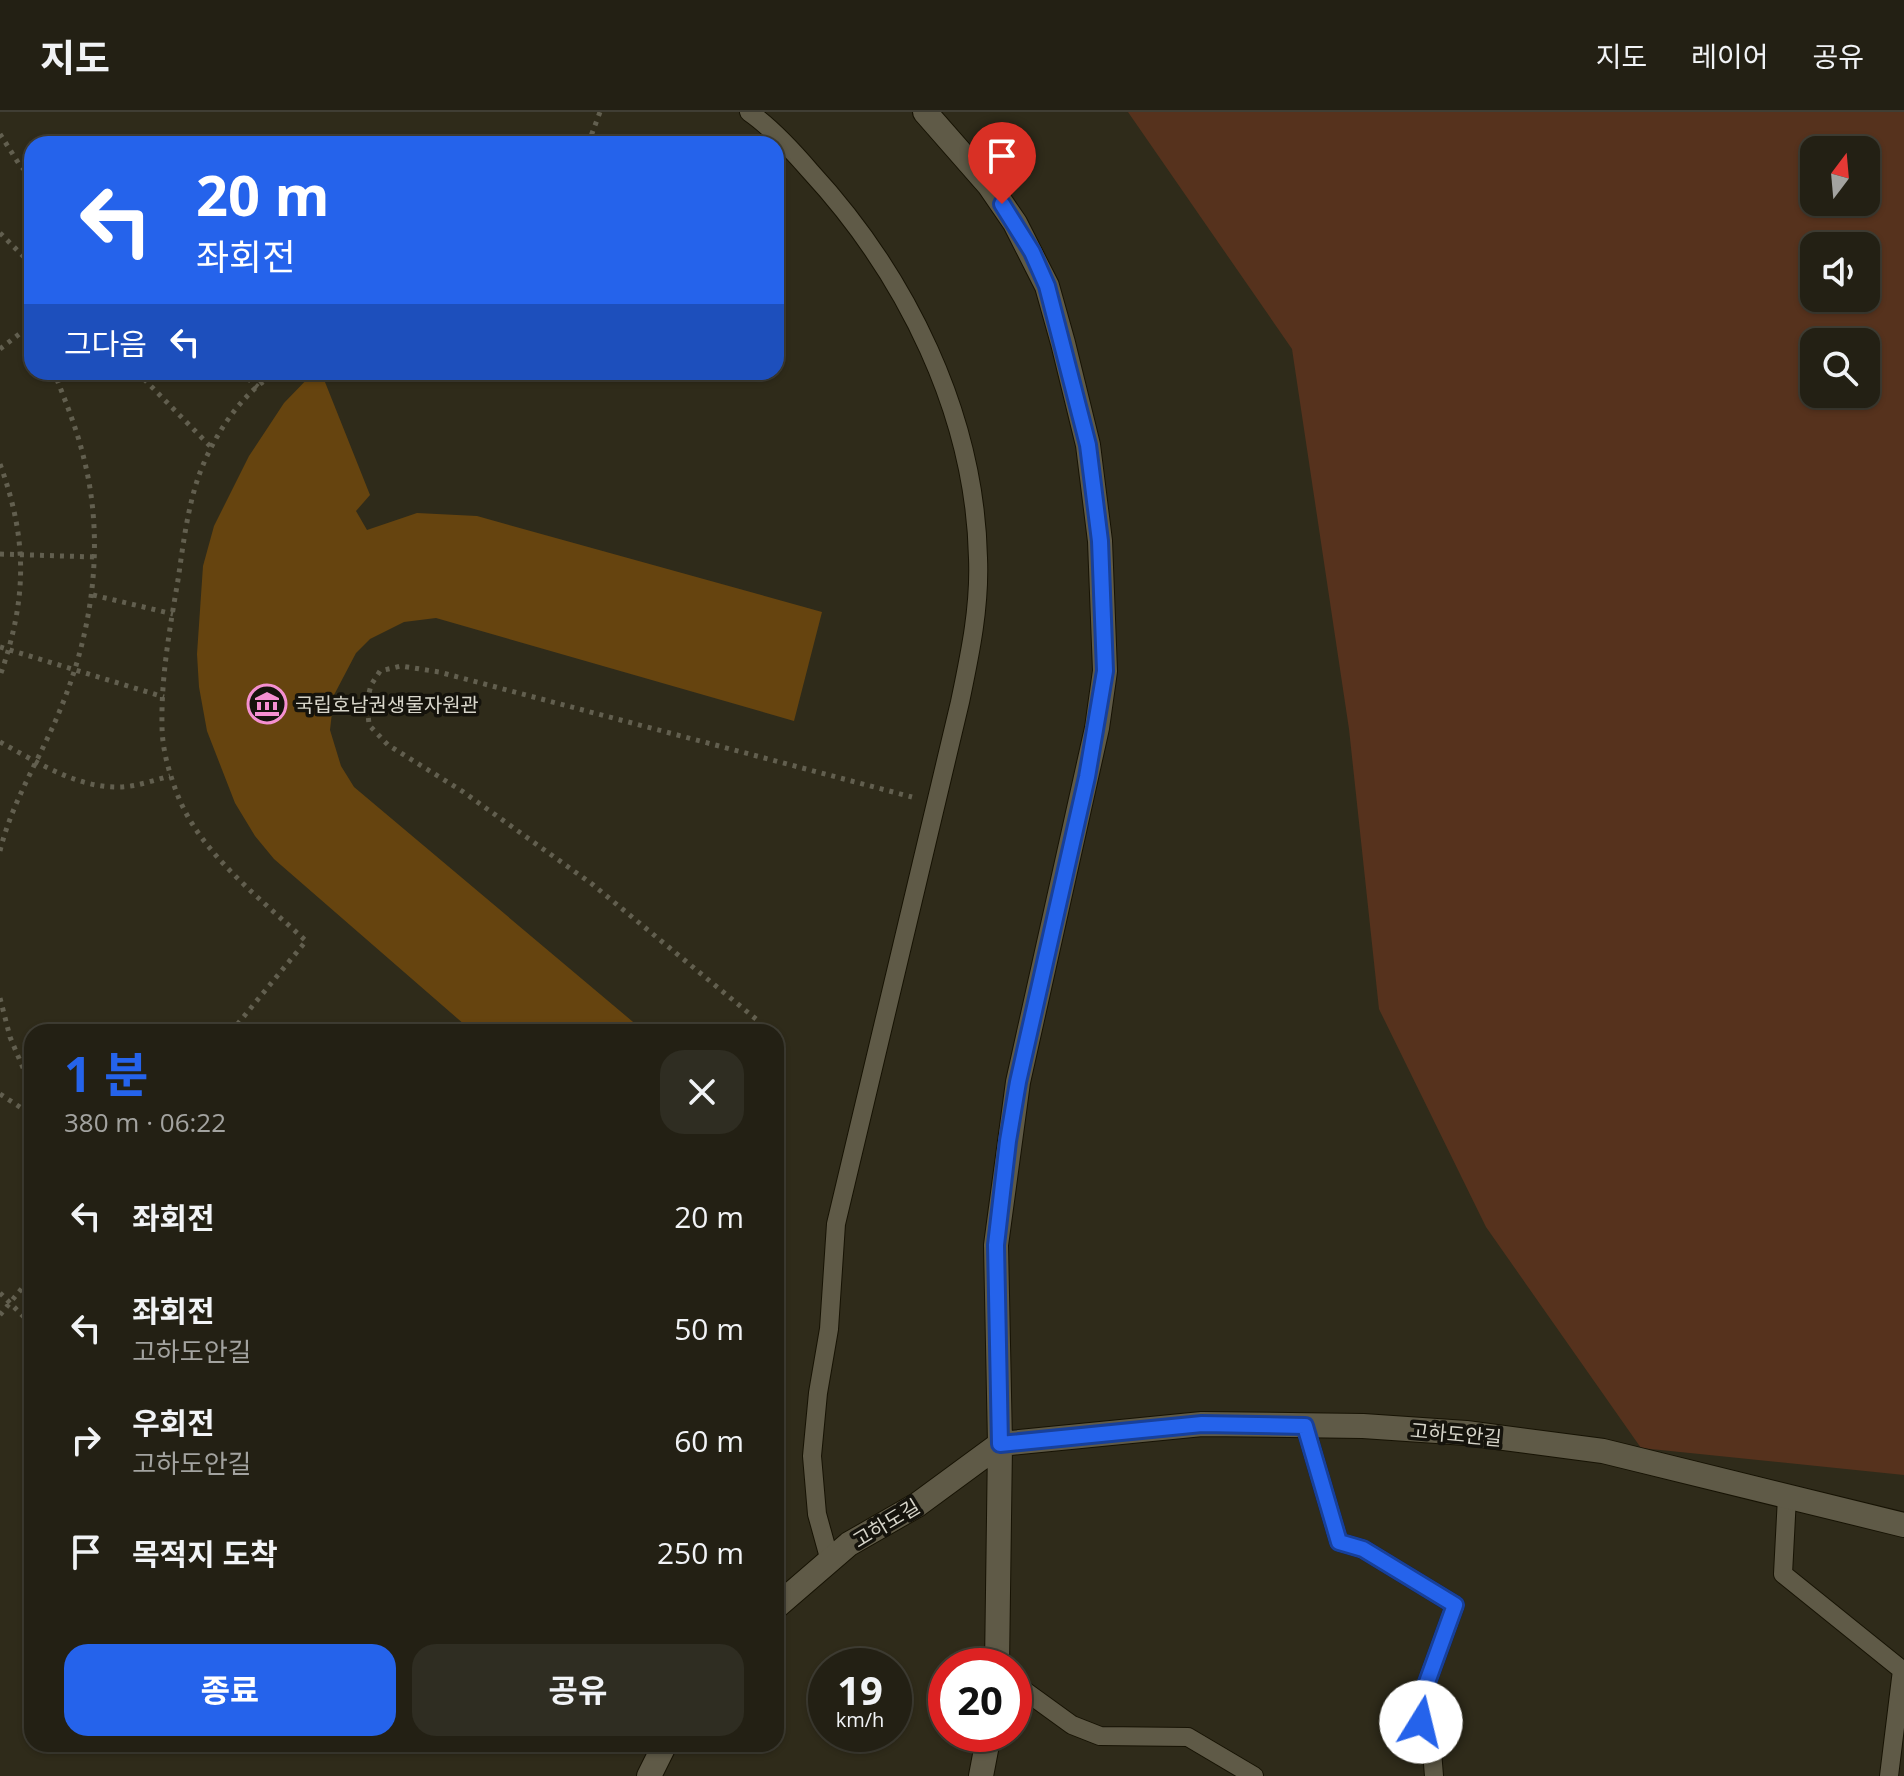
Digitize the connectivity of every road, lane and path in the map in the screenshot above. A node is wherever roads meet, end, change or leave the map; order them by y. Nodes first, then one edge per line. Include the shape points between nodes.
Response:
1 (600, 112) edge
2 (749, 112) edge
3 (925, 112) edge
4 (0, 134) edge
5 (591, 136) edge
6 (774, 136) edge
7 (784, 145) edge
8 (24, 169) edge
9 (0, 233) edge
10 (24, 257) edge
11 (24, 330) edge
12 (0, 349) edge
13 (57, 380) edge
14 (145, 380) edge
15 (250, 380) edge
16 (267, 380) edge
17 (258, 387) junction
18 (212, 448) junction
19 (0, 464) edge
20 (0, 554) edge
21 (21, 555) junction
22 (94, 557) junction
23 (93, 595) junction
24 (173, 614) junction
25 (0, 647) edge
26 (9, 650) junction
27 (73, 668) junction
28 (0, 676) edge
29 (164, 697) junction
30 (0, 742) edge
31 (38, 762) junction
32 (170, 776) junction
33 (936, 804) junction
34 (0, 851) edge
35 (0, 998) edge
36 (756, 1019) dead end
37 (238, 1024) edge
38 (24, 1070) edge
39 (0, 1094) edge
40 (24, 1110) edge
41 (24, 1286) edge
42 (0, 1293) edge
43 (9, 1304) junction
44 (0, 1315) edge
45 (24, 1318) edge
46 (1305, 1426) junction
47 (1000, 1444) junction
48 (1787, 1497) junction
49 (1904, 1525) edge
50 (830, 1561) junction
51 (784, 1600) edge
52 (997, 1648) edge
53 (1032, 1696) edge
54 (661, 1752) edge
55 (986, 1752) edge
56 (649, 1776) edge
57 (981, 1776) edge
58 (1254, 1776) edge
59 (1434, 1776) edge
60 (1889, 1776) edge

1 - 5 path
2 - 6 lane
3 - 47 street via 989,185 1027,243 1047,286 1088,445 1100,541 1105,671 1097,728 1018,1082 996,1245
4 - 8 path
7 - 33 lane via 835,198 893,282 935,362 959,432 976,522 978,597
9 - 10 path
11 - 12 path
13 - 22 path via 84,458 93,507
14 - 18 path
15 - 17 path
16 - 17 path
17 - 18 path via 222,428
18 - 24 path via 187,521
19 - 21 path
20 - 21 path
21 - 22 path
21 - 26 path
22 - 23 path
23 - 24 path
23 - 27 path
24 - 29 path
25 - 26 path
26 - 27 path
26 - 28 path
27 - 29 path
27 - 31 path
29 - 32 path via 162,727
30 - 31 path
31 - 32 path via 69,777 121,787
31 - 34 path via 19,796
32 - 37 path via 179,800 225,867 306,941
33 - 36 path via 439,672 401,666 380,671 367,701 369,725 388,745 581,876
33 - 50 lane via 836,1224 812,1456 817,1514
35 - 38 path
39 - 40 path
41 - 43 path
42 - 43 path
43 - 44 path
43 - 45 path
46 - 47 street, 고하도안길 via 1202,1424
46 - 48 street, 고하도안길 via 1466,1433 1603,1451
46 - 59 lane via 1339,1542 1363,1549 1455,1605 1426,1685 1421,1722
47 - 50 street, 고하도길
47 - 52 street
48 - 49 street, 고하도안길
48 - 60 lane via 1783,1574 1902,1670
50 - 51 street, 고하도길
53 - 58 lane via 1072,1725 1100,1736 1188,1737
54 - 56 street
55 - 57 street

